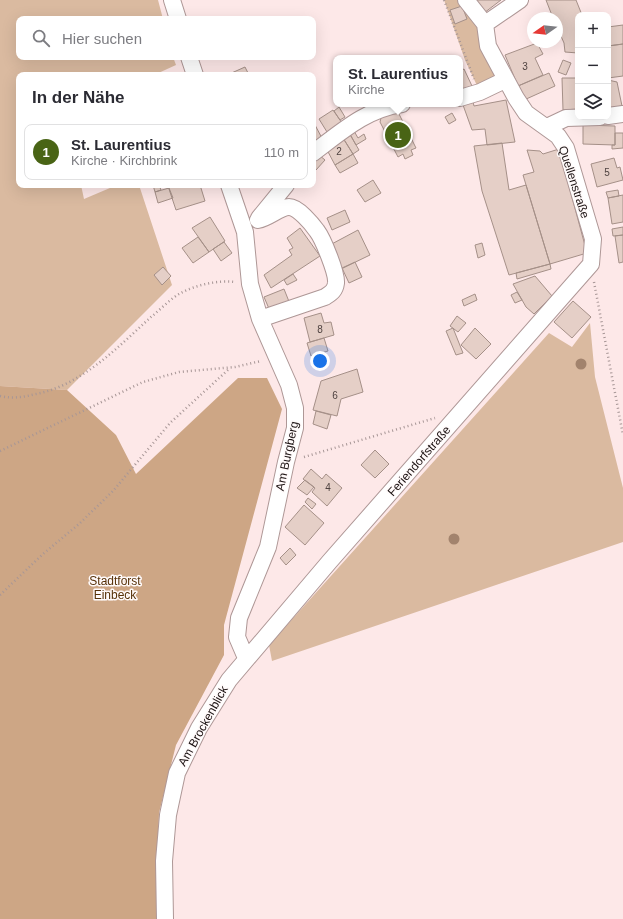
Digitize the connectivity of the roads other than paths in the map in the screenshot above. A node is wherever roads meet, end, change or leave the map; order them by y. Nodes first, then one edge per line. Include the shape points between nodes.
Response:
1 (172, 0) edge
2 (466, 0) edge
3 (520, 0) edge
4 (177, 16) edge
5 (485, 24) junction
6 (191, 60) edge
7 (194, 72) edge
8 (505, 80) junction
9 (463, 97) edge
10 (383, 107) edge
11 (623, 114) edge
12 (611, 116) edge
13 (575, 118) edge
14 (547, 127) junction
15 (316, 151) edge
16 (230, 188) edge
17 (284, 188) edge
18 (258, 220) junction
19 (245, 232) junction
20 (591, 264) joint
21 (260, 319) junction
22 (246, 658) junction
23 (165, 919) edge

1 - 4 street
2 - 5 street
3 - 5 street
5 - 8 street, Quellenstraße via 488,46
6 - 7 street
8 - 9 street
8 - 14 street, Quellenstraße via 526,113
10 - 15 street via 365,116
11 - 12 street
13 - 14 street via 566,118
14 - 20 street, Quellenstraße via 558,136 566,148 592,239
16 - 19 street, Am Burgberg
17 - 18 street
18 - 19 street
18 - 21 street via 282,209 295,208 317,231 334,270 336,282 333,292 325,297
19 - 21 street, Am Burgberg via 250,284
20 - 22 street, Feriendorfstraße
21 - 22 street, Am Burgberg via 290,385 295,408 295,428 268,547 239,618 237,637
22 - 23 street, Am Brockenblick via 203,722 177,773 164,853

